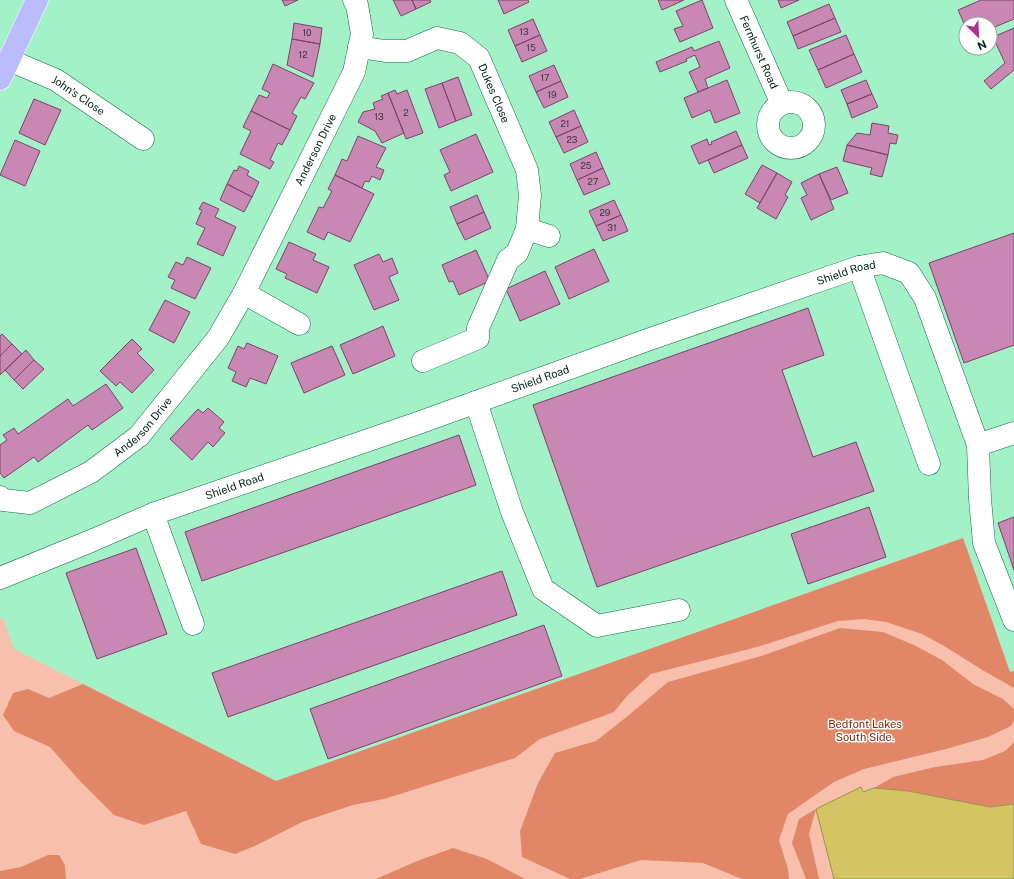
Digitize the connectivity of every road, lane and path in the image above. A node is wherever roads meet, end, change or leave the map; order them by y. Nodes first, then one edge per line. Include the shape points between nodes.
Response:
1 (37, 0) edge
2 (354, 0) edge
3 (736, 0) edge
4 (359, 47) junction
5 (4, 69) edge
6 (782, 104) dead end
7 (143, 139) dead end
8 (527, 229) junction
9 (549, 236) dead end
10 (859, 267) junction
11 (244, 293) junction
12 (299, 324) dead end
13 (423, 361) dead end
14 (476, 402) junction
15 (1014, 433) edge
16 (978, 446) junction
17 (929, 464) dead end
18 (0, 497) edge
19 (153, 514) junction
20 (0, 578) edge
21 (679, 610) dead end
22 (1014, 620) edge
23 (193, 624) dead end

1 - 5 main road
2 - 4 street, Anderson Drive via 362,34
3 - 6 street, Fernhurst Road
4 - 8 street, Dukes Close via 407,51 437,38 460,44 479,58 527,170 530,195
4 - 11 street, Anderson Drive via 354,72
5 - 7 street, John's Close via 56,80
8 - 9 street
8 - 13 street, Dukes Close via 517,253 508,260 478,328 478,338
10 - 14 street, Shield Road
10 - 16 street, Shield Road via 883,263 909,273 925,298
10 - 17 street
11 - 12 street
11 - 18 street, Anderson Drive via 218,338 139,436 91,472 30,503 3,500
14 - 19 street, Shield Road
14 - 21 street via 512,512 544,589 597,626
15 - 16 street
16 - 22 street, Shield Road via 984,543
19 - 20 street, Shield Road
19 - 23 street

